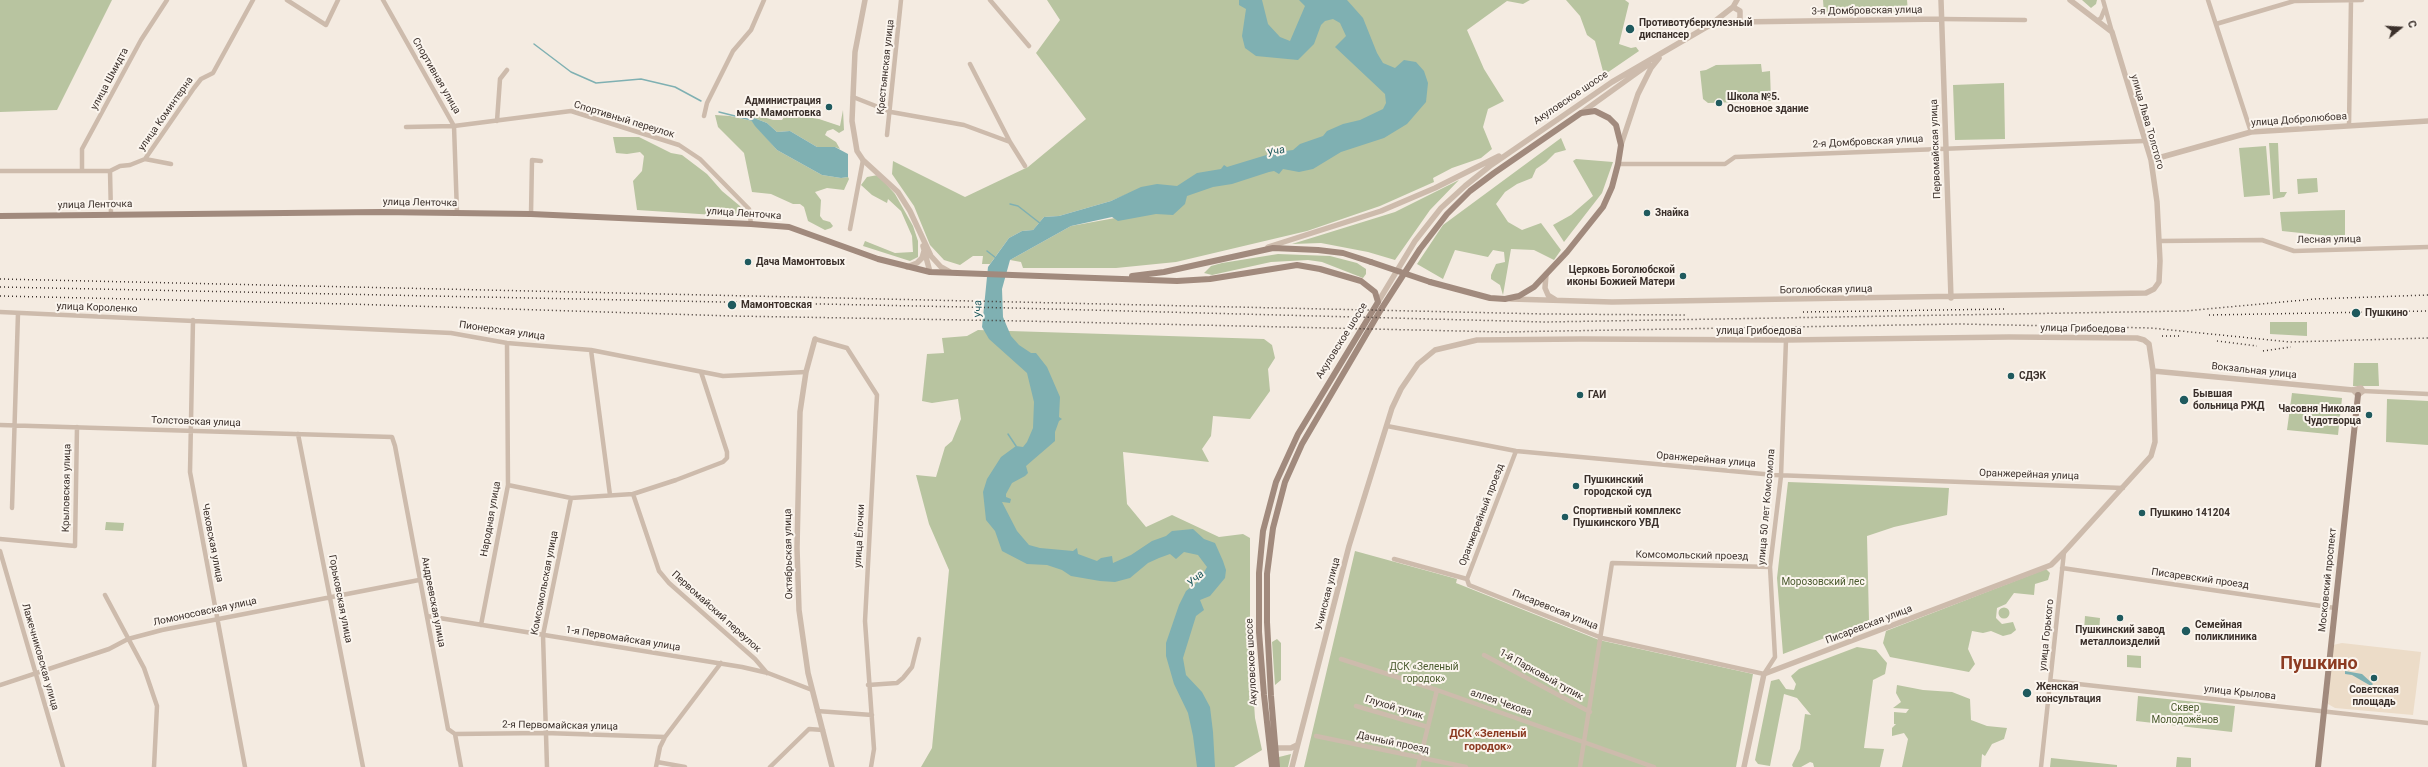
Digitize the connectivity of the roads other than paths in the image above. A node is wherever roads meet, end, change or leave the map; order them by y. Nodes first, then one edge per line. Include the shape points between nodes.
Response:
1 (167, 0) edge
2 (253, 0) edge
3 (286, 0) edge
4 (338, 0) edge
5 (383, 0) edge
6 (764, 0) edge
7 (865, 0) edge
8 (901, 0) edge
9 (990, 0) edge
10 (1738, 0) edge
11 (1941, 0) edge
12 (2070, 0) edge
13 (2103, 0) edge
14 (2208, 0) edge
15 (2351, 0) edge
16 (2362, 0) edge
17 (1733, 7) junction
18 (2105, 8) junction
19 (1727, 11) junction
20 (1942, 19) junction
21 (2025, 20) dead end
22 (2097, 21) junction
23 (1729, 22) junction
24 (1737, 22) junction
25 (2216, 24) junction
26 (1710, 25) junction
27 (2112, 32) junction
28 (1029, 46) dead end
29 (1667, 51) junction
30 (1661, 55) junction
31 (970, 64) dead end
32 (507, 70) dead end
33 (852, 97) junction
34 (891, 112) junction
35 (1581, 113) junction
36 (704, 116) dead end
37 (497, 121) junction
38 (2428, 121) edge
39 (454, 126) junction
40 (2349, 126) junction
41 (406, 127) dead end
42 (2251, 132) junction
43 (887, 135) dead end
44 (2144, 141) junction
45 (1010, 142) junction
46 (1523, 143) junction
47 (1621, 145) junction
48 (1944, 148) junction
49 (145, 159) junction
50 (863, 160) junction
51 (2151, 160) junction
52 (541, 161) dead end
53 (170, 164) dead end
54 (1618, 164) junction
55 (1025, 166) dead end
56 (0, 171) edge
57 (82, 171) junction
58 (110, 171) junction
59 (457, 213) junction
60 (531, 214) junction
61 (111, 215) junction
62 (0, 216) edge
63 (751, 224) junction
64 (850, 229) dead end
65 (921, 238) junction
66 (2160, 241) junction
67 (2428, 247) edge
68 (924, 250) junction
69 (1256, 251) junction
70 (931, 256) junction
71 (907, 267) junction
72 (930, 272) junction
73 (952, 274) junction
74 (1546, 274) junction
75 (1113, 277) junction
76 (2146, 293) joint
77 (1951, 298) junction
78 (1505, 299) junction
79 (1556, 300) junction
80 (1378, 302) junction
81 (0, 312) edge
82 (18, 313) junction
83 (193, 320) junction
84 (816, 339) joint
85 (1786, 340) junction
86 (507, 343) junction
87 (591, 350) junction
88 (2153, 371) junction
89 (701, 372) junction
90 (806, 372) junction
91 (2361, 393) junction
92 (2428, 394) edge
93 (0, 425) edge
94 (14, 426) junction
95 (1386, 426) junction
96 (76, 427) junction
97 (190, 432) junction
98 (298, 434) junction
99 (392, 437) joint
100 (1516, 451) junction
101 (1781, 476) junction
102 (508, 485) junction
103 (2123, 488) junction
104 (633, 494) junction
105 (610, 495) junction
106 (571, 498) junction
107 (12, 508) dead end
108 (0, 539) edge
109 (0, 551) edge
110 (2064, 552) junction
111 (1394, 558) dead end
112 (1770, 567) junction
113 (2062, 568) junction
114 (1467, 579) junction
115 (419, 580) junction
116 (1469, 585) joint
117 (104, 595) dead end
118 (330, 595) junction
119 (2335, 608) junction
120 (427, 616) junction
121 (216, 620) junction
122 (481, 625) junction
123 (543, 635) junction
124 (1602, 638) junction
125 (128, 639) junction
126 (919, 639) dead end
127 (1484, 655) dead end
128 (1342, 659) dead end
129 (721, 664) junction
130 (768, 673) junction
131 (35, 674) junction
132 (1764, 674) junction
133 (2051, 681) junction
134 (0, 685) edge
135 (868, 685) junction
136 (812, 690) junction
137 (1437, 690) junction
138 (1356, 706) dead end
139 (817, 711) junction
140 (1590, 712) junction
141 (2324, 712) junction
142 (872, 715) junction
143 (2428, 723) edge
144 (1428, 727) junction
145 (823, 730) junction
146 (545, 733) junction
147 (455, 734) junction
148 (1316, 736) dead end
149 (665, 737) junction
150 (1584, 742) junction
151 (1297, 745) junction
152 (1272, 747) junction
153 (1420, 758) junction
154 (657, 765) edge
155 (63, 767) edge
156 (154, 767) edge
157 (245, 767) edge
158 (363, 767) edge
159 (461, 767) edge
160 (547, 767) edge
161 (686, 767) edge
162 (770, 767) edge
163 (832, 767) edge
164 (871, 767) edge
165 (1272, 767) edge
166 (1277, 767) edge
167 (1292, 767) edge
168 (1418, 767) edge
169 (1466, 767) edge
170 (1580, 767) edge
171 (1654, 767) edge
172 (1744, 767) edge
173 (2041, 767) edge
174 (2318, 767) edge

1 - 57 street, улица Шмидта via 141,40 82,149
2 - 49 street, улица Коминтерна via 213,73 201,79
3 - 4 street via 326,25
5 - 39 street, Спортивная улица
6 - 36 street via 751,30 733,51 707,103
7 - 33 street via 855,52
8 - 34 street, Крестьянская улица
9 - 28 street
10 - 17 street, Акуловское шоссе
11 - 20 street, Первомайская улица
12 - 22 street
13 - 18 street, улица Льва Толстого
14 - 25 street
15 - 16 street
15 - 25 street via 2294,1
15 - 40 street
17 - 19 street, Акуловское шоссе
17 - 24 street via 1740,12
18 - 22 street
18 - 27 street, улица Льва Толстого
19 - 23 street via 1726,18
19 - 26 street, Акуловское шоссе
20 - 21 street, 3-я Домбровская улица
20 - 24 street, 3-я Домбровская улица
20 - 48 street, Первомайская улица
22 - 27 street
23 - 24 street, 3-я Домбровская улица
23 - 26 street, 3-я Домбровская улица
25 - 42 street
26 - 29 street, Акуловское шоссе
27 - 44 street, улица Льва Толстого
29 - 30 street, Акуловское шоссе
29 - 46 street, Акуловское шоссе via 1612,82
30 - 35 street, Акуловское шоссе
30 - 47 street via 1651,68 1638,94
31 - 45 street
32 - 37 street via 500,79
33 - 34 street
33 - 50 street via 854,136 857,151
34 - 43 street, Крестьянская улица
34 - 45 street via 964,125
35 - 47 main road via 1595,111 1609,118 1619,131
35 - 152 main road, Акуловское шоссе via 1470,191 1447,214 1420,249 1380,311 1302,444 1285,482 1275,520 1267,574
37 - 39 street, Спортивный переулок
37 - 63 street, Спортивный переулок via 571,111 678,145 700,159 749,209
38 - 40 street, улица Добролюбова
39 - 41 street, Спортивный переулок
39 - 59 street, Спортивная улица
40 - 42 street, улица Добролюбова
42 - 51 street, улица Добролюбова
44 - 48 street, 2-я Домбровская улица
44 - 51 street, улица Льва Толстого
45 - 55 street
46 - 69 street via 1472,170 1381,211
46 - 80 street, Акуловское шоссе via 1490,166 1441,208 1415,241
47 - 54 main road
48 - 54 street, 2-я Домбровская улица via 1735,157 1725,164
48 - 77 street, Первомайская улица
49 - 53 street, улица Коминтерна
49 - 58 street, улица Коминтерна
50 - 64 street
50 - 65 street via 898,192 910,211
51 - 66 street, улица Льва Толстого
52 - 60 street via 532,160
54 - 74 main road via 1603,207
56 - 57 street, улица Коминтерна
57 - 58 street, улица Коминтерна
58 - 61 street
59 - 60 main road, улица Ленточка
59 - 61 main road, улица Ленточка
60 - 63 main road, улица Ленточка
61 - 62 main road, улица Ленточка
63 - 71 main road, улица Ленточка via 789,227
65 - 68 street
65 - 70 street
66 - 67 street, Лесная улица via 2262,240 2294,251
66 - 76 street, улица Льва Толстого via 2159,282
68 - 71 street via 922,258
68 - 72 street
69 - 75 main road via 1164,272
69 - 78 main road, bridge via 1290,248 1342,253 1430,282 1490,298
70 - 72 street via 933,264
70 - 73 street
71 - 72 main road, улица Ленточка
72 - 73 main road, улица Ленточка
73 - 75 main road, улица Ленточка
74 - 78 main road via 1528,292
74 - 79 street via 1545,288 1548,295
75 - 80 main road via 1194,281 1284,266 1306,266 1361,281 1375,292
76 - 77 street, Боголюбская улица
77 - 79 street, Боголюбская улица via 1612,302
78 - 79 street, Боголюбская улица
80 - 152 main road, Акуловское шоссе via 1298,434 1276,482 1263,531 1259,573 1260,632
81 - 82 street, улица Короленко
82 - 83 street, улица Короленко
82 - 94 street
83 - 86 street, Пионерская улица via 451,333
83 - 97 street, Чеховская улица
84 - 90 street, Октябрьская улица
84 - 135 street, улица Ёлочки via 847,348 877,395 865,621
85 - 88 street, улица Грибоедова via 2137,338 2149,344
85 - 95 street, улица Грибоедова via 1477,340 1448,345 1435,350 1418,364 1401,389
85 - 101 street, улица 50 лет Комсомола
86 - 87 street, Пионерская улица
86 - 102 street, Народная улица
87 - 89 street, Пионерская улица
87 - 105 street
88 - 91 street, Вокзальная улица via 2353,390
88 - 103 street, Писаревская улица via 2155,442 2150,456
89 - 90 street, Пионерская улица via 723,376
89 - 104 street via 727,458 706,470
90 - 136 street, Октябрьская улица via 800,412 797,548 799,610
91 - 92 street
91 - 119 main road, Московский проспект
93 - 94 street, Толстовская улица
94 - 96 street, Толстовская улица
94 - 107 street
95 - 100 street, Оранжерейная улица
95 - 151 street, Учинская улица via 1350,546
96 - 97 street, Толстовская улица
96 - 108 street, Крыловская улица via 75,546
97 - 98 street, Толстовская улица
97 - 121 street, Чеховская улица via 190,472
98 - 99 street, Толстовская улица
98 - 118 street, Горьковская улица
99 - 115 street, Андреевская улица
100 - 101 street, Оранжерейная улица
100 - 114 street, Оранжерейный проезд
101 - 103 street, Оранжерейная улица
101 - 112 street, улица 50 лет Комсомола
102 - 106 street
102 - 122 street, Народная улица
103 - 110 street, Писаревская улица
104 - 105 street
104 - 130 street, Первомайский переулок via 659,571 669,583 755,658
105 - 106 street
106 - 123 street, Комсомольская улица
109 - 131 street, Лажечниковская улица
110 - 113 street, улица Горького
110 - 132 street, Писаревская улица via 2051,565
111 - 114 street
112 - 124 street, Комсомольский проезд via 1612,562
112 - 132 street, улица 50 лет Комсомола via 1775,657
113 - 119 street, Писаревский проезд
113 - 133 street, улица Горького
114 - 116 street, Оранжерейный проезд
115 - 118 street, Ломоносовская улица
115 - 120 street, Андреевская улица
116 - 124 street, Писаревская улица
117 - 125 street
118 - 121 street, Ломоносовская улица
118 - 158 street, Горьковская улица
119 - 141 main road, Московский проспект
120 - 122 street, 1-я Первомайская улица
120 - 147 street, Андреевская улица via 448,729
121 - 125 street, Ломоносовская улица
121 - 157 street, Чеховская улица
122 - 123 street, 1-я Первомайская улица
123 - 129 street, 1-я Первомайская улица
123 - 146 street, Комсомольская улица
124 - 132 street, Писаревская улица
124 - 140 street
125 - 131 street, Ломоносовская улица
125 - 156 street via 144,668 157,706
126 - 135 street via 912,667 904,678 897,683
127 - 140 street, 1-й Парковый тупик
128 - 137 street, аллея Чехова
129 - 130 street, 1-я Первомайская улица
129 - 149 street
130 - 136 street, 1-я Первомайская улица
131 - 134 street, Ломоносовская улица
131 - 155 street, Лажечниковская улица
132 - 172 street, улица 50 лет Комсомола
133 - 141 street, улица Крылова
133 - 173 street, улица Горького
135 - 142 street, улица Ёлочки
136 - 139 street, Октябрьская улица
137 - 144 street
137 - 150 street, аллея Чехова
138 - 144 street, Глухой тупик
139 - 142 street
139 - 145 street, Октябрьская улица
140 - 150 street
141 - 143 street, улица Крылова
141 - 174 main road, Московский проспект
142 - 164 street, улица Ёлочки via 874,749
144 - 153 street
145 - 162 street via 809,729
145 - 163 street, Октябрьская улица
146 - 147 street, 2-я Первомайская улица
146 - 149 street, 2-я Первомайская улица
146 - 160 street, Комсомольская улица
147 - 159 street, Андреевская улица
148 - 153 street, Дачный проезд
149 - 154 street
150 - 170 street
150 - 171 street, аллея Чехова
151 - 152 street via 1291,748
151 - 167 street, Учинская улица
152 - 165 main road, Акуловское шоссе
152 - 166 main road, Акуловское шоссе
153 - 168 street
153 - 169 street, Дачный проезд
154 - 161 street

